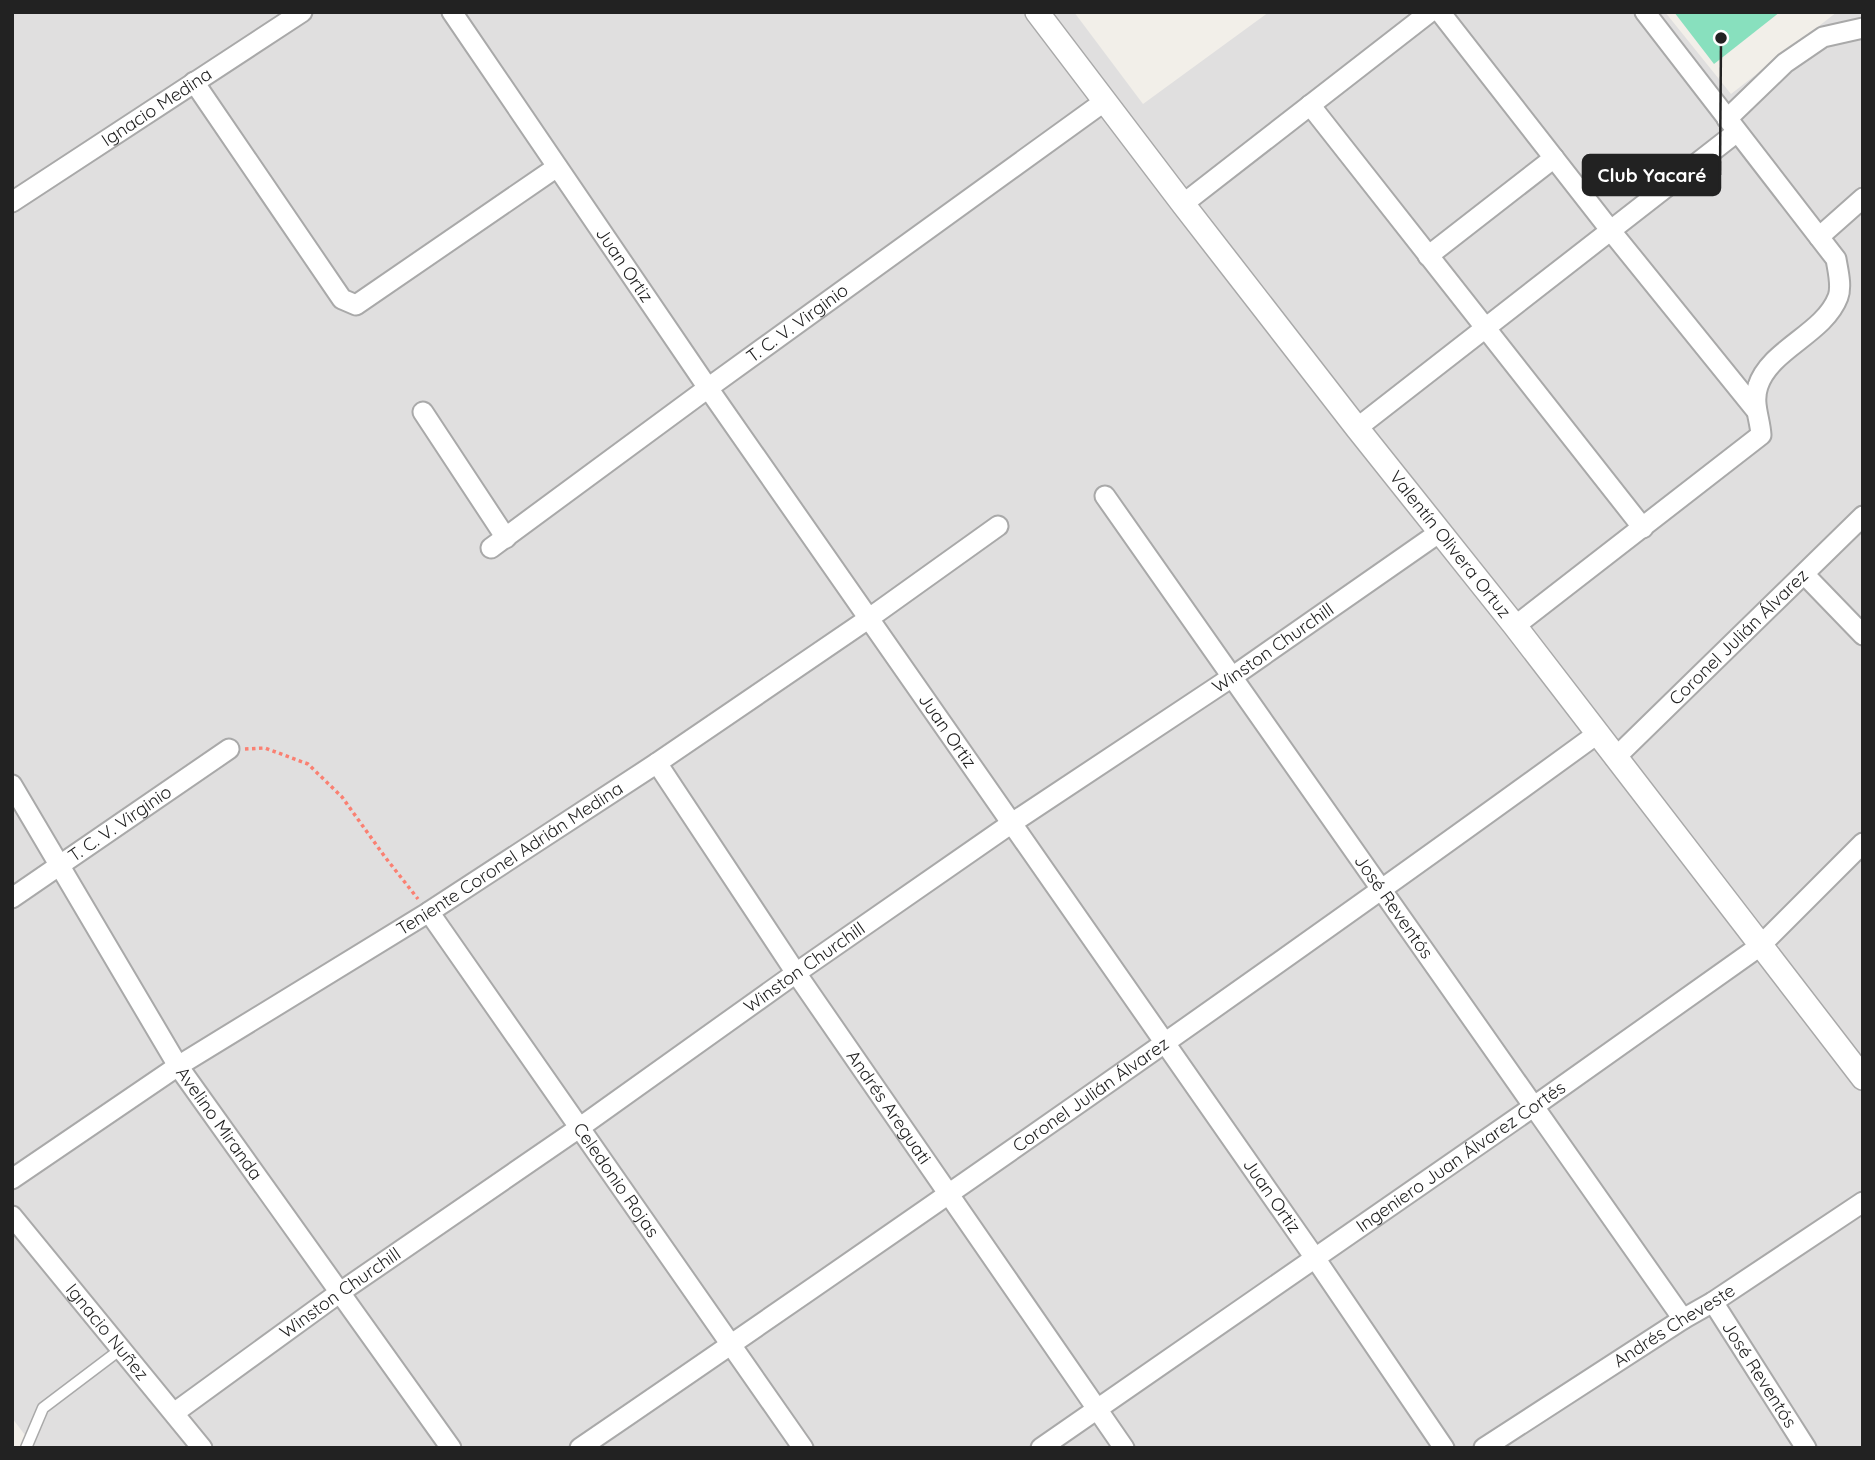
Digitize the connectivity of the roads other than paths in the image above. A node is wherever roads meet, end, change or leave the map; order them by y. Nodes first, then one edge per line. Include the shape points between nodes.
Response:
1 (302, 12) edge
2 (452, 12) edge
3 (1037, 12) edge
4 (1430, 12) edge
5 (1440, 12) edge
6 (1645, 12) edge
7 (1863, 28) edge
8 (194, 82) junction
9 (1105, 101) junction
10 (1310, 105) junction
11 (1732, 126) junction
12 (1554, 158) junction
13 (557, 167) junction
14 (1863, 198) edge
15 (12, 202) edge
16 (1183, 204) junction
17 (1611, 231) junction
18 (1819, 237) junction
19 (1428, 256) junction
20 (1485, 329) junction
21 (708, 388) junction
22 (1755, 409) junction
23 (423, 412) dead end
24 (1357, 428) junction
25 (1105, 496) dead end
26 (1863, 516) edge
27 (998, 526) dead end
28 (1643, 528) junction
29 (1440, 532) junction
30 (1804, 574) junction
31 (868, 619) junction
32 (1515, 626) junction
33 (1863, 635) edge
34 (1232, 677) junction
35 (1597, 734) junction
36 (229, 749) road end
37 (1615, 758) junction
38 (657, 763) junction
39 (12, 785) edge
40 (1012, 823) junction
41 (1863, 843) edge
42 (60, 864) junction
43 (1382, 891) junction
44 (12, 898) edge
45 (429, 912) junction
46 (1760, 946) junction
47 (796, 973) junction
48 (1166, 1044) junction
49 (178, 1066) junction
50 (1863, 1078) edge
51 (1532, 1107) junction
52 (579, 1128) junction
53 (12, 1179) edge
54 (950, 1194) junction
55 (1863, 1202) edge
56 (12, 1216) edge
57 (1315, 1258) junction
58 (339, 1293) junction
59 (1713, 1302) junction
60 (1683, 1319) junction
61 (732, 1344) junction
62 (121, 1349) junction
63 (1097, 1409) junction
64 (174, 1413) junction
65 (26, 1448) edge
66 (202, 1448) edge
67 (451, 1448) edge
68 (580, 1448) edge
69 (803, 1448) edge
70 (1041, 1448) edge
71 (1124, 1448) edge
72 (1444, 1448) edge
73 (1485, 1448) edge
74 (1807, 1448) edge

1 - 8 street, Ignacio Medina
2 - 13 street, Juan Ortiz
3 - 9 street, Valentín Olivera Ortuz
4 - 10 street
5 - 12 street
6 - 11 street
7 - 11 street via 1823,37 1786,63
8 - 13 street via 342,299 356,304
8 - 15 street, Ignacio Medina
9 - 16 street, Valentín Olivera Ortuz
9 - 21 street, T. C. V. Virginio
10 - 16 street
10 - 19 street
11 - 17 street
11 - 18 street
12 - 17 street
12 - 19 street
13 - 21 street, Juan Ortiz
14 - 18 street
16 - 24 street, Valentín Olivera Ortuz
17 - 20 street
17 - 22 street
18 - 22 street via 1836,259 1839,296 1826,316 1768,368 1757,387
19 - 20 street
20 - 24 street
20 - 28 street
21 - 23 street, T. C. V. Virginio via 498,543
21 - 31 street, Juan Ortiz
22 - 28 street via 1761,435
24 - 29 street, Valentín Olivera Ortuz
25 - 34 street, José Reventós
26 - 30 street, Coronel Julián Álvarez
27 - 31 street, Teniente Coronel Adrián Medina
28 - 32 street
29 - 32 street, Valentín Olivera Ortuz
29 - 34 street, Winston Churchill
30 - 33 street
30 - 37 street, Coronel Julián Álvarez
31 - 38 street, Teniente Coronel Adrián Medina
31 - 40 street, Juan Ortiz
32 - 35 street, Valentín Olivera Ortuz
34 - 40 street, Winston Churchill
34 - 43 street, José Reventós
35 - 37 street, Valentín Olivera Ortuz
35 - 43 street, Coronel Julián Álvarez
36 - 42 street, T. C. V. Virginio
37 - 46 street, Valentín Olivera Ortuz
38 - 45 street, Teniente Coronel Adrián Medina
38 - 47 street, Andrés Areguati
39 - 42 street, Avelino Miranda
40 - 47 street, Winston Churchill
40 - 48 street, Juan Ortiz
41 - 46 street, Ingeniero Juan Álvarez Cortés
42 - 44 street, T. C. V. Virginio
42 - 49 street, Avelino Miranda
43 - 48 street, Coronel Julián Álvarez
43 - 51 street, José Reventós
45 - 49 street, Teniente Coronel Adrián Medina
45 - 52 street, Celedonio Rojas
46 - 50 street, Valentín Olivera Ortuz
46 - 51 street, Ingeniero Juan Álvarez Cortés
47 - 52 street, Winston Churchill
47 - 54 street, Andrés Areguati
48 - 54 street, Coronel Julián Álvarez
48 - 57 street, Juan Ortiz
49 - 53 street, Teniente Coronel Adrián Medina
49 - 58 street, Avelino Miranda
51 - 57 street, Ingeniero Juan Álvarez Cortés
51 - 60 street, José Reventós
52 - 58 street, Winston Churchill
52 - 61 street, Celedonio Rojas
54 - 61 street, Coronel Julián Álvarez
54 - 63 street, Andrés Areguati
55 - 59 street, Andrés Cheveste
56 - 62 street, Ignacio Nuñez
57 - 63 street, Ingeniero Juan Álvarez Cortés
57 - 72 street, Juan Ortiz
58 - 64 street, Winston Churchill
58 - 67 street, Avelino Miranda
59 - 60 street, Andrés Cheveste
59 - 74 street, José Reventós
60 - 73 street, Andrés Cheveste
61 - 68 street, Coronel Julián Álvarez
61 - 69 street, Celedonio Rojas
62 - 64 street, Ignacio Nuñez
62 - 65 lane via 43,1408
63 - 70 street, Ingeniero Juan Álvarez Cortés
63 - 71 street, Andrés Areguati
64 - 66 street, Ignacio Nuñez

